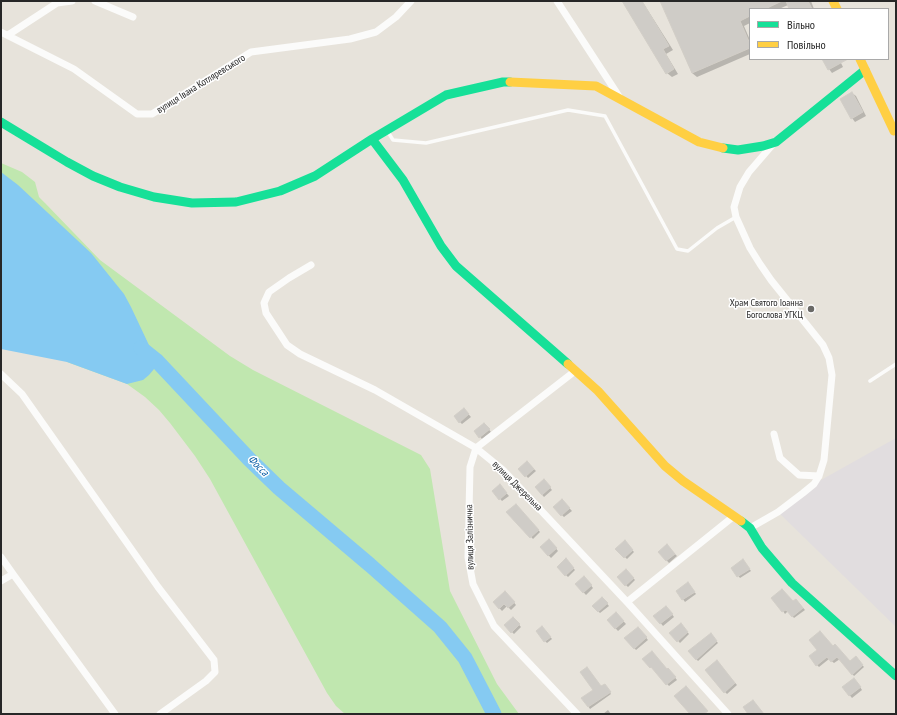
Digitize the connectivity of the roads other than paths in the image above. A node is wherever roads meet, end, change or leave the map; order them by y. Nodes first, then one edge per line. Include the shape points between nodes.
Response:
1 (72, 1) edge
2 (95, 1) edge
3 (411, 1) edge
4 (557, 1) edge
5 (133, 18) dead end
6 (4, 34) edge
7 (860, 60) edge
8 (865, 70) junction
9 (620, 99) junction
10 (1, 122) edge
11 (387, 131) junction
12 (895, 132) edge
13 (372, 139) junction
14 (776, 142) junction
15 (736, 218) junction
16 (311, 265) dead end
17 (896, 364) edge
18 (575, 371) junction
19 (1, 374) edge
20 (870, 381) dead end
21 (774, 434) dead end
22 (476, 448) junction
23 (819, 476) junction
24 (734, 516) junction
25 (750, 528) junction
26 (1, 557) edge
27 (13, 574) junction
28 (1, 581) edge
29 (627, 602) junction
30 (896, 676) edge
31 (115, 714) edge
32 (160, 714) edge
33 (577, 714) edge
34 (728, 714) edge

1 - 6 street via 57,3
2 - 5 street
3 - 6 street, вулиця Івана Котляревського via 396,17 376,32 350,40 251,52 152,114 137,114 74,69
4 - 9 street
7 - 8 street
8 - 12 street
8 - 14 street
9 - 11 street via 596,86 503,82 446,96
9 - 14 street via 699,142 712,146 738,150
10 - 13 street via 67,162 107,182 154,197 192,203 236,202 280,191 315,176
11 - 13 street
11 - 15 lane via 393,140 426,143 568,110 604,116 677,249 688,251 717,228
13 - 18 street via 403,180 441,246 456,266
14 - 15 street via 749,172 740,187 734,207
15 - 23 street via 757,259 823,345 829,358 832,375 824,460
16 - 22 street, вулиця Джерельна via 269,292 264,303 266,313 286,345 375,390
17 - 20 lane
18 - 22 street
18 - 24 street via 607,400 669,470
19 - 32 street via 22,394 158,587 214,660 215,672
21 - 23 street via 780,458 799,475
22 - 29 street, вулиця Джерельна via 509,475
22 - 33 street, вулиця Залізнична via 470,468 468,557 473,584 498,632
23 - 25 street via 814,484 778,512
24 - 25 street
24 - 29 street
25 - 30 street via 766,553 792,583
26 - 27 street
27 - 28 street
27 - 31 street
29 - 34 street, вулиця Джерельна

